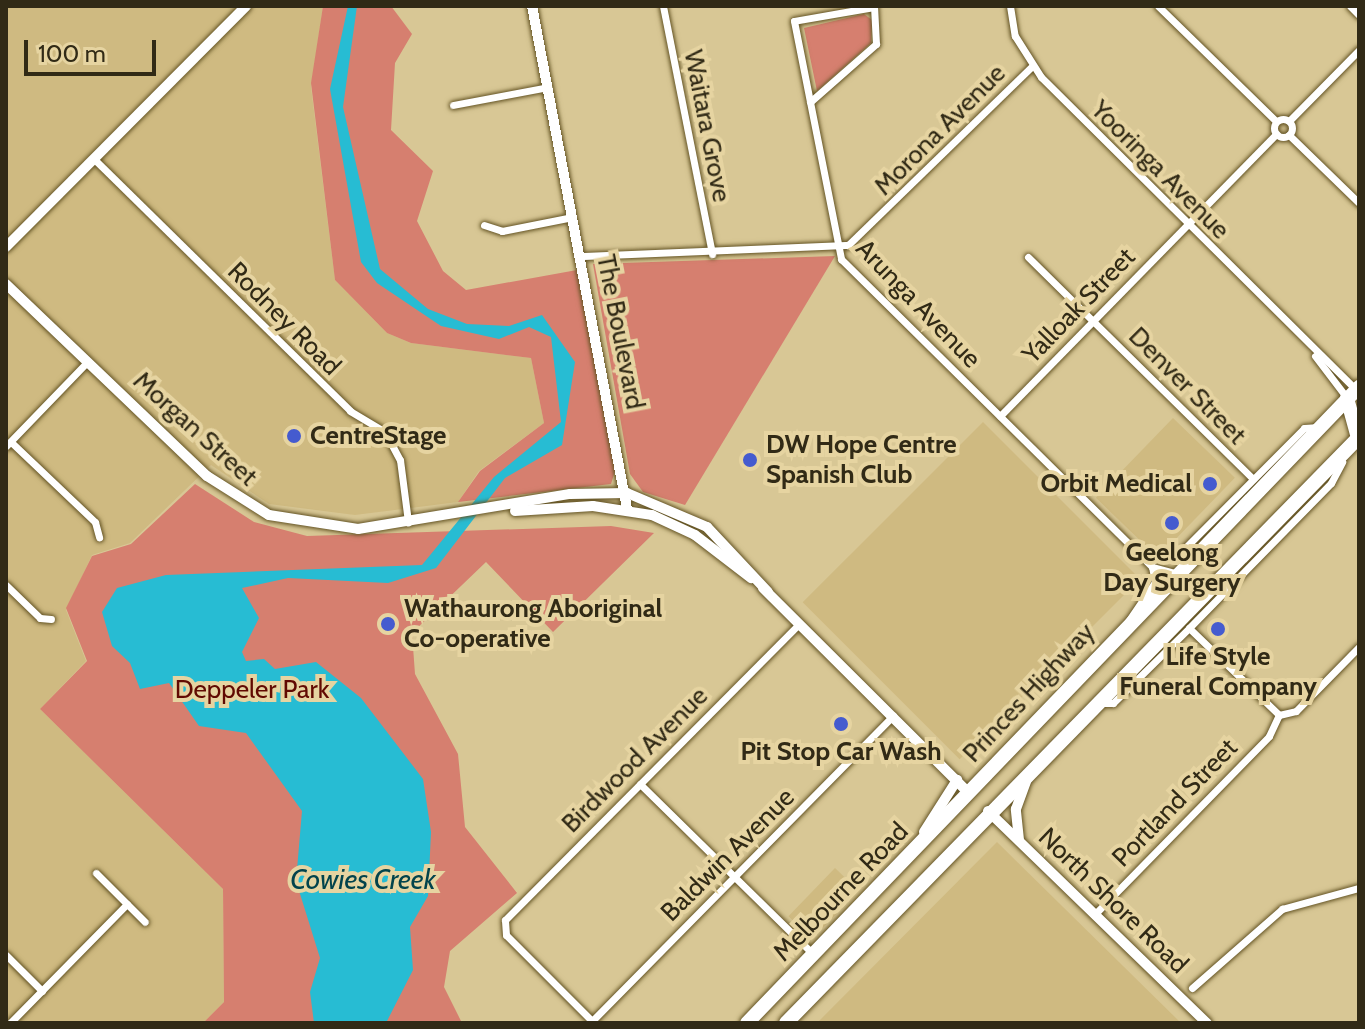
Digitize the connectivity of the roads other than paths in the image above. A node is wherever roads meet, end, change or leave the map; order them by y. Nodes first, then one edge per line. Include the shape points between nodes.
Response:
1 (246, 6) edge
2 (532, 6) edge
3 (663, 6) edge
4 (874, 6) edge
5 (1010, 6) edge
6 (1158, 6) edge
7 (1350, 6) edge
8 (1359, 15) edge
9 (1359, 50) edge
10 (1032, 66) junction
11 (548, 87) junction
12 (810, 102) junction
13 (453, 105) dead end
14 (1276, 121) junction
15 (1289, 121) junction
16 (1276, 134) junction
17 (1289, 135) junction
18 (94, 159) junction
19 (1359, 203) edge
20 (573, 217) junction
21 (484, 225) dead end
22 (1186, 225) junction
23 (6, 247) edge
24 (838, 249) junction
25 (712, 254) junction
26 (581, 256) junction
27 (1028, 257) dead end
28 (6, 284) edge
29 (1093, 321) junction
30 (88, 361) junction
31 (1356, 406) edge
32 (1000, 416) junction
33 (1321, 426) junction
34 (1356, 441) edge
35 (8, 444) edge
36 (1253, 479) junction
37 (627, 493) junction
38 (627, 509) junction
39 (485, 512) junction
40 (408, 522) junction
41 (99, 537) dead end
42 (1152, 567) junction
43 (1179, 570) junction
44 (6, 585) edge
45 (768, 592) junction
46 (51, 619) dead end
47 (799, 624) junction
48 (1126, 624) junction
49 (1189, 628) junction
50 (1359, 647) edge
51 (1094, 703) junction
52 (1279, 715) junction
53 (893, 716) junction
54 (1033, 764) junction
55 (957, 780) junction
56 (640, 784) junction
57 (969, 793) junction
58 (988, 811) junction
59 (1020, 842) junction
60 (904, 861) junction
61 (96, 873) dead end
62 (734, 877) junction
63 (1359, 888) edge
64 (127, 904) junction
65 (1094, 915) junction
66 (145, 922) dead end
67 (6, 955) edge
68 (814, 955) junction
69 (1192, 988) dead end
70 (42, 991) junction
71 (593, 1022) edge
72 (10, 1023) edge
73 (747, 1023) edge
74 (786, 1023) edge
75 (1207, 1023) edge

1 - 18 main road
2 - 11 main road, The Boulevard
3 - 25 street, Waitara Grove
4 - 12 street via 876,44
4 - 12 street via 793,20
5 - 10 street, Yooringa Avenue
6 - 14 street
7 - 8 street
9 - 15 street
10 - 22 street, Yooringa Avenue
10 - 24 street, Morona Avenue via 858,239
11 - 13 street
11 - 20 main road, The Boulevard
12 - 24 street
14 - 15 street
14 - 16 street
15 - 17 street
16 - 17 street
16 - 22 street, Yalloak Street
17 - 19 street
18 - 23 main road
18 - 40 street, Rodney Road via 350,411 385,432 400,460
20 - 21 street via 502,231
20 - 26 main road, The Boulevard
22 - 29 street, Yalloak Street
22 - 31 street, Yooringa Avenue via 1308,346
24 - 25 street, Arunga Avenue
24 - 32 street, Arunga Avenue via 843,263
25 - 26 street, Arunga Avenue
26 - 37 main road, The Boulevard
27 - 29 street, Denver Street
28 - 30 main road, Morgan Street
29 - 32 street, Yalloak Street
29 - 36 street, Denver Street
30 - 35 street
30 - 40 main road, Morgan Street via 207,476 259,511 324,529
31 - 33 highway, Princes Highway
31 - 33 highway
31 - 34 highway
32 - 42 street, Arunga Avenue
33 - 36 street via 1304,428
33 - 43 highway, Princes Highway
34 - 49 street via 1331,483
34 - 51 highway, Princes Highway
35 - 41 street via 95,522
36 - 43 street via 1184,549
37 - 38 main road, The Boulevard
37 - 39 main road, Morgan Street via 570,494
37 - 45 main road via 707,527
38 - 39 main road, Morgan Street
38 - 45 main road via 692,532
39 - 40 main road, Morgan Street
42 - 43 street
42 - 48 street via 1155,582
43 - 48 highway, Princes Highway
44 - 46 street via 40,618
45 - 47 main road
47 - 53 main road
47 - 56 street, Birdwood Avenue
48 - 57 highway, Princes Highway
49 - 51 street via 1113,703
49 - 52 street
50 - 52 street via 1296,711
51 - 54 highway, Princes Highway
52 - 65 street, Portland Street via 1269,736
53 - 55 main road
53 - 62 street, Baldwin Avenue
54 - 58 highway, Princes Highway
54 - 59 main road via 1017,806
55 - 57 main road
55 - 60 main road
56 - 62 street
56 - 71 street, Birdwood Avenue via 504,926
57 - 58 highway
57 - 60 highway, Melbourne Road
58 - 59 main road, North Shore Road
58 - 74 highway, Melbourne Road
59 - 65 main road, North Shore Road
60 - 68 highway, Melbourne Road
61 - 64 street
62 - 68 street
62 - 71 street, Baldwin Avenue
63 - 69 street via 1282,909
64 - 66 street
64 - 70 street
65 - 75 main road, North Shore Road
67 - 70 street
68 - 73 highway, Melbourne Road
70 - 72 street

